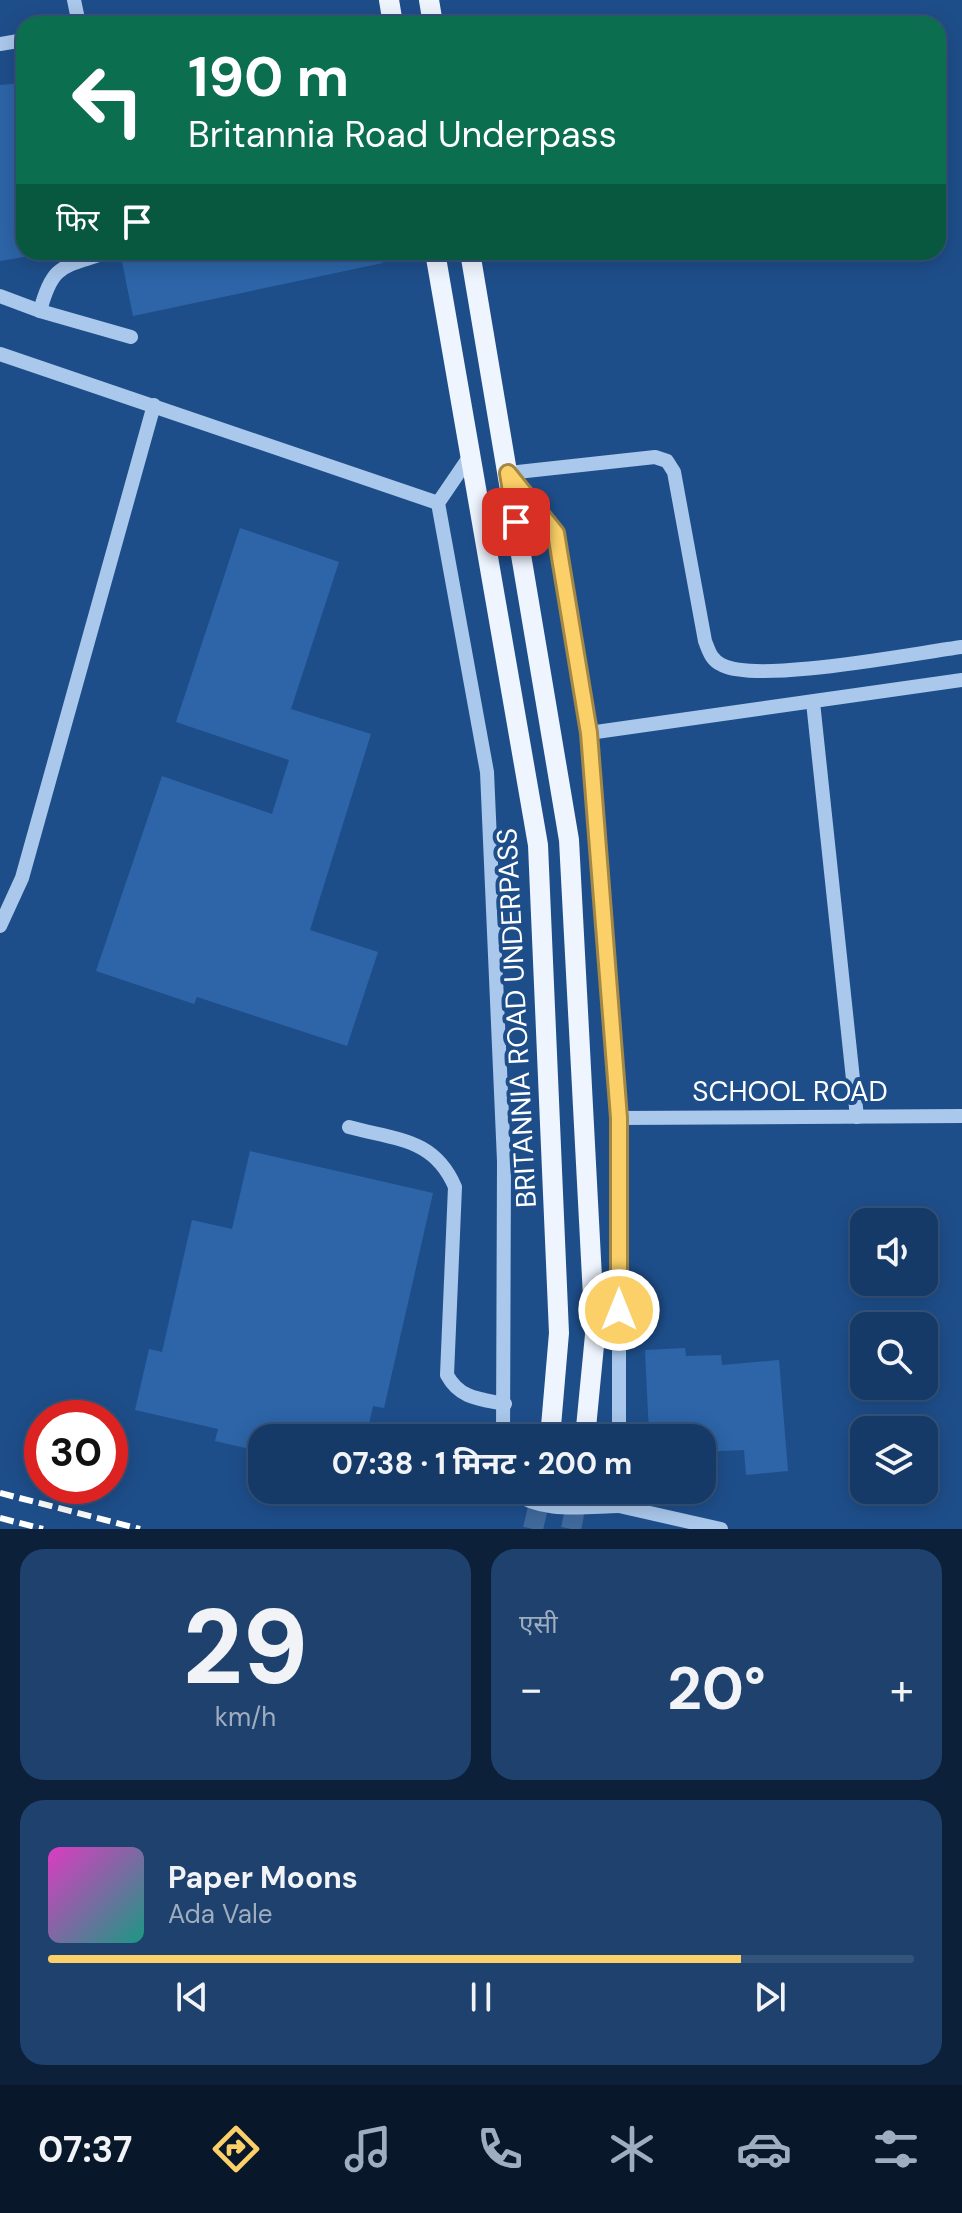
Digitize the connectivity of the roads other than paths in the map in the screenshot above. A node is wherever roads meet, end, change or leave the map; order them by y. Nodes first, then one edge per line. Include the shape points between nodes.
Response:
1 (86, 260) edge
2 (436, 260) edge
3 (471, 260) edge
4 (0, 296) edge
5 (40, 311) junction
6 (131, 337) dead end
7 (0, 354) edge
8 (154, 405) junction
9 (470, 456) junction
10 (508, 473) junction
11 (438, 503) junction
12 (962, 647) edge
13 (962, 680) edge
14 (813, 702) junction
15 (589, 733) junction
16 (0, 926) edge
17 (962, 1116) edge
18 (857, 1117) junction
19 (619, 1118) junction
20 (349, 1127) dead end
21 (505, 1404) junction
22 (504, 1424) edge
23 (551, 1424) edge
24 (586, 1424) edge
25 (619, 1424) edge
26 (532, 1504) edge
27 (619, 1506) joint
28 (721, 1529) edge

1 - 5 street via 54,272
2 - 9 main road, BRITANNIA ROAD UNDERPASS
3 - 10 main road
4 - 5 street
5 - 6 street
7 - 8 street
8 - 11 street
8 - 16 street via 22,878
9 - 11 street
9 - 23 main road, BRITANNIA ROAD UNDERPASS via 538,845 559,1333
10 - 12 street via 655,457 667,461 674,472 705,641 710,656 723,666 778,671
10 - 15 street via 556,533
10 - 24 main road via 569,840 595,1335
11 - 21 street via 487,772 504,1161
13 - 14 street
14 - 15 street
14 - 18 street
15 - 19 street
17 - 18 street, SCHOOL ROAD
18 - 19 street, SCHOOL ROAD
19 - 25 street
20 - 21 street via 427,1148 445,1164 455,1187 447,1375 455,1390 469,1397
21 - 22 street
26 - 27 street
27 - 28 street

